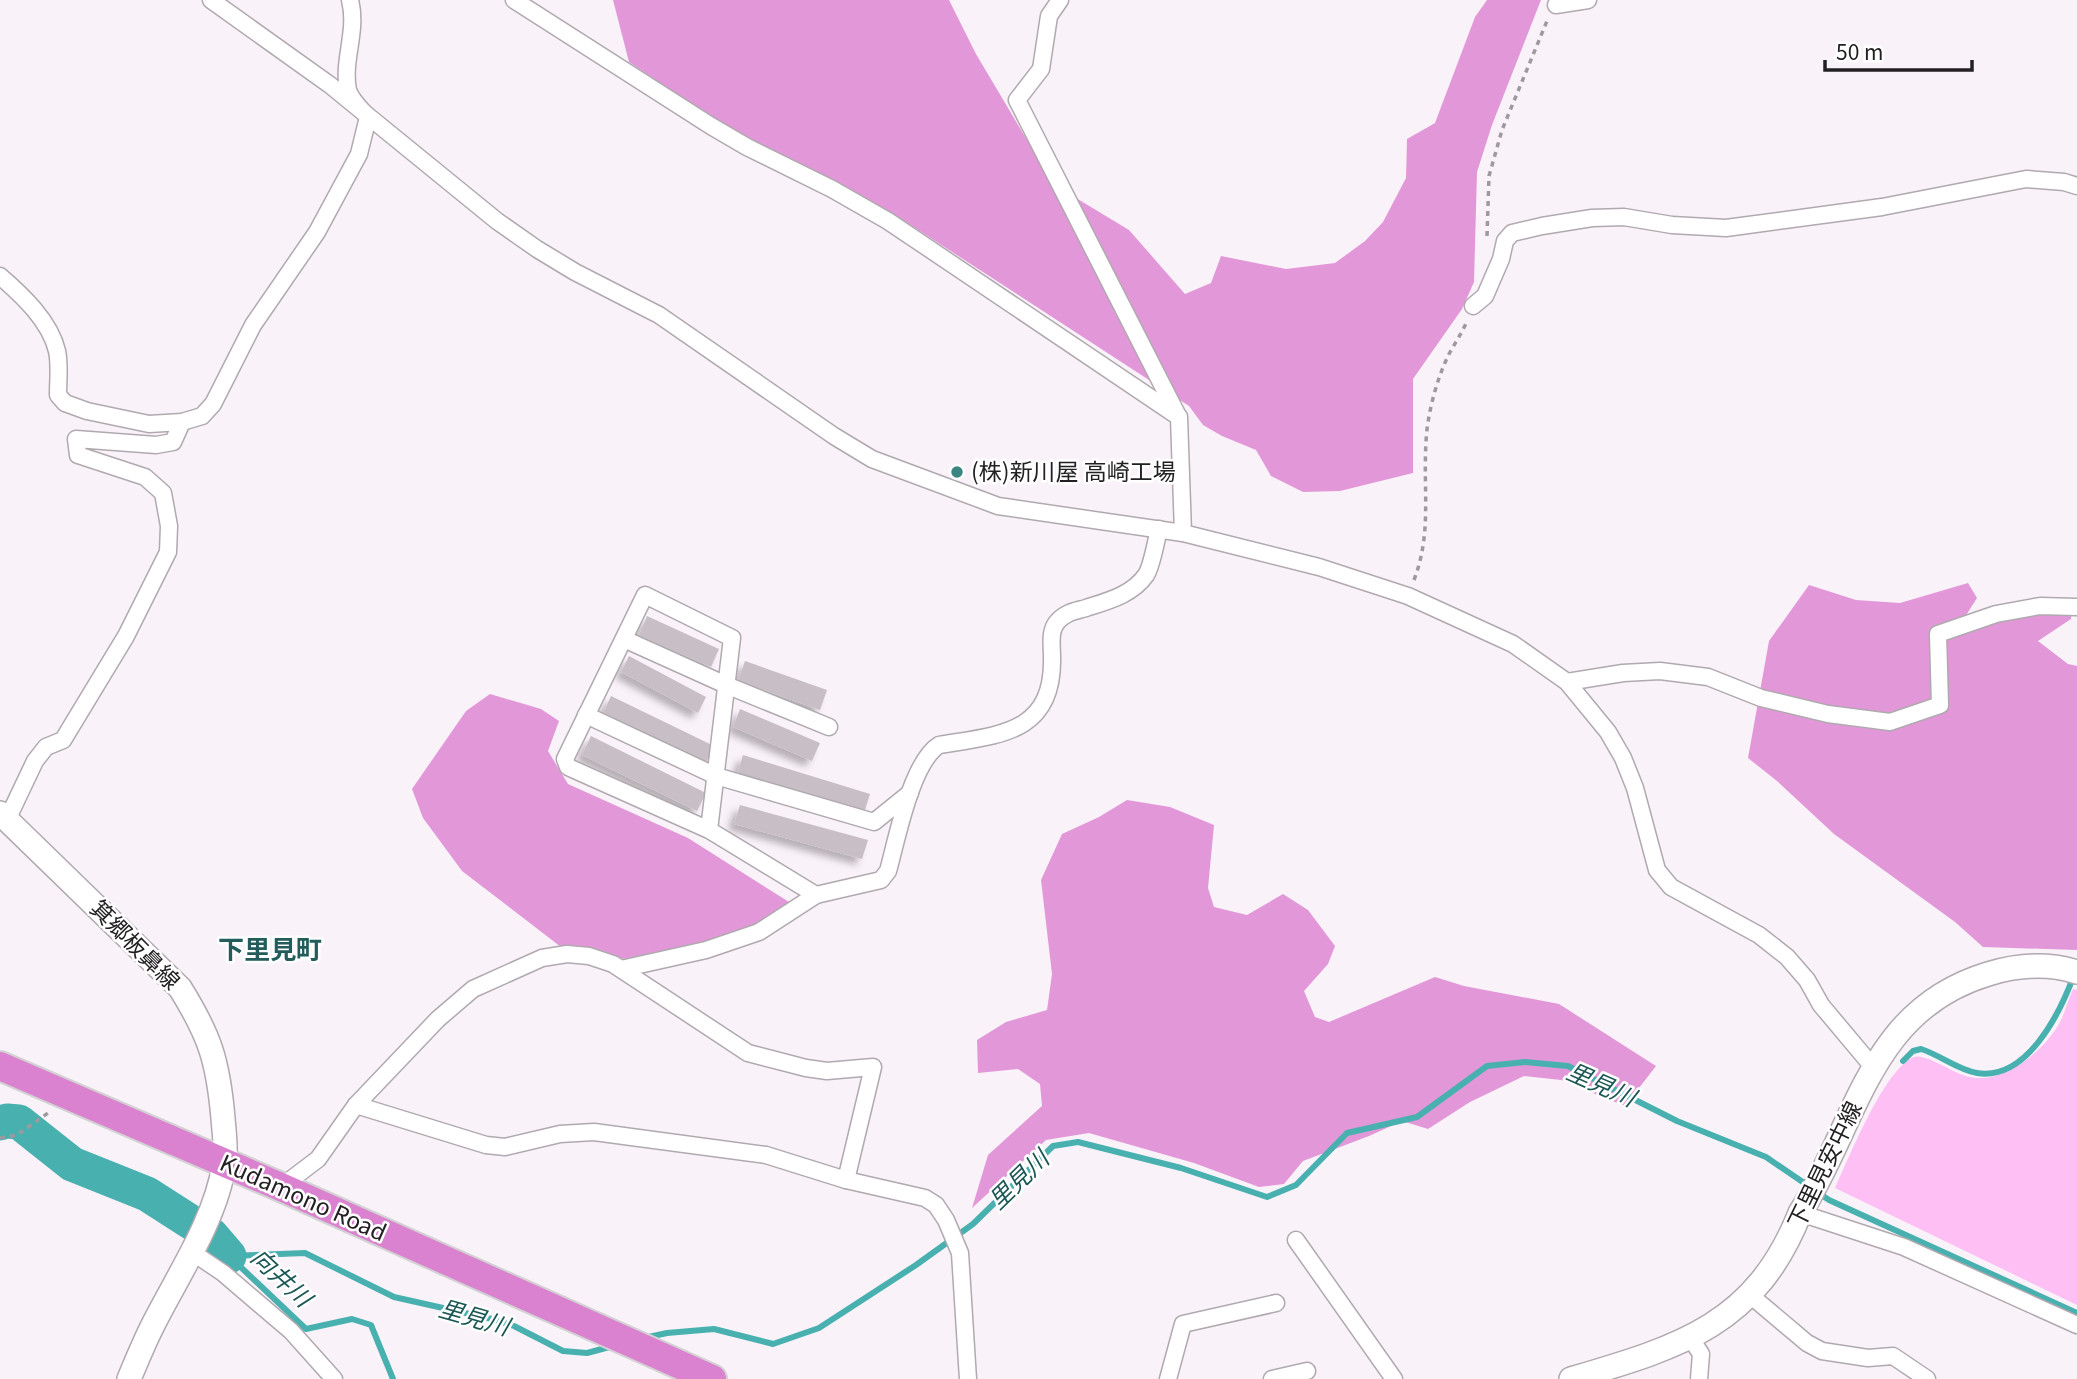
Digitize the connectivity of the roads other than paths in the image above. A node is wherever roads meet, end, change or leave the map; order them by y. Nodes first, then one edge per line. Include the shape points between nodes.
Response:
1 (211, 0) edge
2 (350, 0) edge
3 (514, 0) edge
4 (1060, 0) edge
5 (1588, 0) edge
6 (1556, 5) dead end
7 (368, 117) junction
8 (2077, 186) edge
9 (0, 276) edge
10 (1474, 306) dead end
11 (1179, 417) junction
12 (182, 422) junction
13 (1159, 529) junction
14 (1183, 533) junction
15 (2077, 607) edge
16 (624, 639) junction
17 (1567, 682) junction
18 (726, 685) junction
19 (586, 715) junction
20 (829, 727) dead end
21 (716, 776) junction
22 (910, 793) junction
23 (3, 816) edge
24 (709, 830) junction
25 (816, 895) junction
26 (621, 969) junction
27 (2077, 972) edge
28 (0, 1066) edge
29 (1873, 1068) junction
30 (356, 1105) junction
31 (225, 1164) junction
32 (846, 1180) junction
33 (281, 1187) junction
34 (1802, 1209) junction
35 (1296, 1240) dead end
36 (194, 1249) junction
37 (1750, 1295) junction
38 (1276, 1303) dead end
39 (2077, 1325) edge
40 (1690, 1337) junction
41 (1307, 1371) dead end
42 (129, 1379) edge
43 (334, 1379) edge
44 (712, 1379) edge
45 (968, 1379) edge
46 (1168, 1379) edge
47 (1272, 1379) edge
48 (1394, 1379) edge
49 (1571, 1379) edge
50 (1699, 1379) edge
51 (1927, 1379) edge

1 - 7 street
2 - 7 street via 354,27 348,52 348,91
3 - 11 street via 720,131 888,221
4 - 11 street via 1049,16 1041,68 1017,100
5 - 6 street
7 - 12 street via 359,153 317,232 253,325 212,404 202,416
7 - 13 street via 537,249 659,314 872,459 998,506
8 - 10 street via 2026,179 1882,207 1726,228 1624,217 1532,228 1504,241 1485,296
9 - 12 street via 45,325 57,351 58,395 65,403 149,424
11 - 14 street
12 - 23 street via 173,442 156,445 76,439 78,455 145,477 163,492 169,552 126,636 63,740 46,747
13 - 14 street
13 - 22 street via 1147,574 1125,595 1067,613 1056,623 1053,674 1039,711 1002,735 939,745 914,779
14 - 17 street via 1320,567 1408,596 1513,644
15 - 17 street via 2040,606 1996,614 1938,634 1940,705 1890,722 1828,714 1761,698 1708,677 1660,671
16 - 18 street
16 - 18 street via 645,595 732,638
16 - 19 street
17 - 29 street via 1623,758 1663,880 1759,935 1787,957
18 - 20 street
18 - 21 street
19 - 21 street
19 - 24 street via 565,759 568,767
21 - 22 street via 874,822
21 - 24 street
22 - 25 street via 888,871 881,880
23 - 31 main road, 箕郷板鼻線 via 180,988 212,1049 221,1090
24 - 25 street
25 - 26 street via 759,932 706,950
26 - 30 street via 589,956 567,954 542,958 473,989
26 - 32 street via 748,1053 828,1071 873,1067
27 - 29 main road, 下里見安中線 via 2036,966 2006,969 1946,990 1896,1034
28 - 31 highway, Kudamono Road
29 - 34 main road, 下里見安中線
30 - 32 street via 486,1145 505,1147 561,1133 594,1132 766,1155
30 - 33 street via 318,1159
31 - 33 highway, Kudamono Road
31 - 36 main road, 箕郷板鼻線
32 - 45 street via 925,1198 946,1220 960,1253
33 - 44 highway, Kudamono Road
34 - 37 main road, 下里見安中線 via 1775,1263
34 - 39 street via 1904,1247
35 - 48 street
36 - 42 main road, 箕郷板鼻線
36 - 43 street via 291,1331
37 - 40 main road, 下里見安中線
37 - 51 street via 1822,1351 1868,1358 1893,1356
38 - 46 street via 1183,1324
40 - 49 main road, 下里見安中線
40 - 50 street via 1701,1354
41 - 47 street

